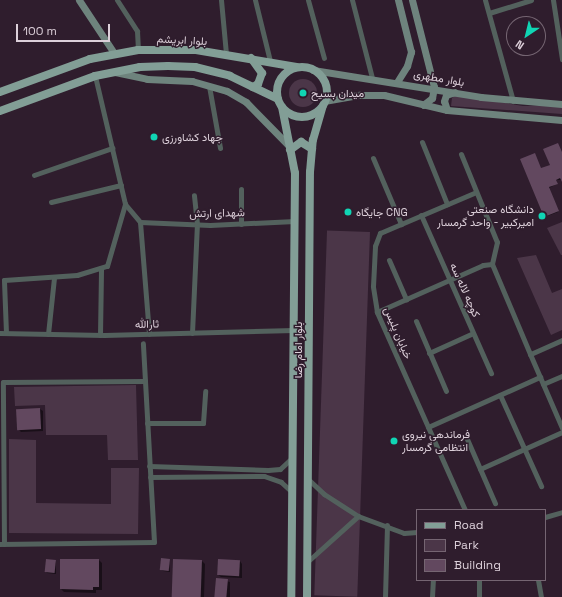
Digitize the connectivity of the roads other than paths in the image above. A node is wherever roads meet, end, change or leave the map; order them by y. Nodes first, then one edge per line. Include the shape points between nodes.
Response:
1 (79, 0) edge
2 (117, 0) edge
3 (221, 0) edge
4 (255, 0) edge
5 (308, 0) edge
6 (352, 0) edge
7 (398, 0) edge
8 (412, 0) edge
9 (485, 0) edge
10 (531, 0) edge
11 (553, 0) edge
12 (489, 12) junction
13 (138, 50) junction
14 (114, 54) junction
15 (226, 54) junction
16 (251, 58) junction
17 (324, 58) dead end
18 (562, 59) edge
19 (270, 61) junction
20 (297, 67) junction
21 (313, 70) junction
22 (114, 72) junction
23 (95, 76) junction
24 (372, 78) junction
25 (398, 82) junction
26 (209, 86) junction
27 (253, 87) junction
28 (434, 87) junction
29 (0, 92) edge
30 (455, 92) junction
31 (278, 99) junction
32 (513, 101) junction
33 (324, 103) junction
34 (562, 104) edge
35 (423, 105) junction
36 (282, 107) junction
37 (447, 110) junction
38 (0, 111) edge
39 (562, 120) edge
40 (422, 142) dead end
41 (112, 148) junction
42 (220, 148) dead end
43 (290, 149) junction
44 (312, 149) junction
45 (461, 154) dead end
46 (374, 158) dead end
47 (34, 175) dead end
48 (121, 185) junction
49 (241, 189) dead end
50 (476, 192) junction
51 (194, 195) dead end
52 (51, 202) dead end
53 (125, 204) junction
54 (447, 204) junction
55 (421, 215) junction
56 (295, 221) junction
57 (140, 222) junction
58 (197, 224) junction
59 (241, 224) junction
60 (401, 224) junction
61 (389, 260) dead end
62 (492, 264) junction
63 (101, 268) junction
64 (54, 278) junction
65 (450, 280) junction
66 (406, 299) junction
67 (377, 312) junction
68 (416, 321) dead end
69 (294, 330) junction
70 (3, 333) edge
71 (192, 333) junction
72 (473, 333) junction
73 (48, 334) junction
74 (149, 334) junction
75 (100, 335) junction
76 (562, 340) edge
77 (143, 343) dead end
78 (430, 353) junction
79 (530, 354) junction
80 (491, 373) dead end
81 (562, 376) edge
82 (540, 377) junction
83 (145, 381) junction
84 (543, 384) junction
85 (205, 391) dead end
86 (446, 391) dead end
87 (500, 395) junction
88 (147, 423) junction
89 (428, 427) junction
90 (562, 428) edge
91 (562, 432) edge
92 (467, 439) dead end
93 (524, 449) junction
94 (294, 455) junction
95 (150, 466) junction
96 (480, 469) junction
97 (247, 470) junction
98 (246, 476) junction
99 (150, 477) junction
100 (309, 480) junction
101 (541, 486) dead end
102 (293, 495) junction
103 (495, 503) dead end
104 (465, 509) edge
105 (562, 512) edge
106 (358, 516) junction
107 (546, 517) edge
108 (387, 525) junction
109 (416, 532) edge
110 (2, 544) edge
111 (307, 562) junction
112 (433, 581) edge
113 (479, 581) edge
114 (538, 581) edge
115 (308, 595) edge
116 (291, 597) edge
117 (385, 597) edge
118 (432, 597) edge
119 (479, 597) edge
120 (541, 597) edge

1 - 14 main road
2 - 13 street via 137,31
3 - 15 street
4 - 19 street
5 - 17 street
6 - 24 street
7 - 25 main road via 411,52
8 - 28 main road
9 - 12 street
10 - 12 street
11 - 18 street
12 - 32 street
13 - 14 main road, بلوار ابریشم
13 - 15 main road, بلوار ابریشم via 189,49
14 - 29 main road, بلوار ابریشم via 90,59
15 - 16 main road, بلوار ابریشم
16 - 19 main road, بلوار ابریشم
16 - 27 main road via 262,73 258,84
19 - 20 main road, بلوار ابریشم
20 - 21 main road
20 - 31 main road via 283,76 277,91
21 - 24 main road, بلوار مطهری
21 - 33 main road via 325,82 327,90
22 - 23 main road
22 - 26 main road
22 - 27 main road via 140,67 194,67 230,76
23 - 38 main road
23 - 41 street
24 - 25 main road, بلوار مطهری
25 - 28 main road, بلوار مطهری
26 - 42 street
26 - 43 main road via 246,102
27 - 31 main road
28 - 30 main road, بلوار مطهری
28 - 35 main road via 432,98
30 - 32 main road, بلوار مطهری
30 - 37 main road via 446,95 444,101
31 - 36 main road
32 - 34 main road, بلوار مطهری
33 - 35 main road via 358,95 384,95
33 - 36 main road via 311,115 303,117 295,116
33 - 44 main road, بلوار امام رضا
35 - 37 main road
36 - 43 main road, بلوار امام رضا
37 - 39 main road
40 - 54 street
41 - 47 street
41 - 48 street
43 - 44 main road via 301,142
43 - 56 main road, بلوار امام رضا via 295,174
44 - 100 main road, بلوار امام رضا
45 - 50 street
46 - 60 street
48 - 52 street
48 - 53 street
49 - 59 street
50 - 54 street, خیابان پلیس
50 - 62 street via 497,242
51 - 58 street
53 - 57 street
53 - 63 street via 107,266
54 - 55 street, خیابان پلیس
55 - 60 street, خیابان پلیس
55 - 65 street, کوچه لاله سه
56 - 59 street, شهدای ارتش
56 - 69 main road, بلوار امام رضا
57 - 58 street, شهدای ارتش
57 - 74 street
58 - 59 street, شهدای ارتش
58 - 71 street
60 - 67 street, خیابان پلیس via 380,233 375,246 373,286
61 - 66 street
62 - 65 street via 483,265
62 - 79 street
63 - 64 street
63 - 75 street
64 - 70 street via 4,280
64 - 73 street
65 - 66 street
65 - 72 street, کوچه لاله سه
66 - 67 street
67 - 89 street, خیابان پلیس
68 - 78 street
69 - 71 street, ثارالله
69 - 94 main road, بلوار امام رضا
70 - 73 street, ثارالله
71 - 74 street, ثارالله
72 - 78 street
72 - 80 street, کوچه لاله سه
73 - 75 street, ثارالله
74 - 75 street, ثارالله
76 - 79 street
77 - 83 street
78 - 86 street
79 - 82 street
81 - 84 street
82 - 84 street
82 - 87 street
83 - 88 street
83 - 110 street via 3,382
84 - 90 street
85 - 88 street via 203,423
87 - 89 street
87 - 93 street
88 - 95 street
89 - 104 street, خیابان پلیس
91 - 93 street
92 - 96 street
93 - 96 street
93 - 101 street
94 - 97 street via 280,469
94 - 102 main road, بلوار امام رضا
95 - 97 street
95 - 99 street
96 - 103 street
97 - 98 street
98 - 99 street
98 - 102 street via 264,476 276,480 286,486
99 - 110 street via 154,542
100 - 106 street via 324,494
100 - 111 main road, بلوار امام رضا
102 - 116 main road, بلوار امام رضا
105 - 107 street
106 - 108 street
106 - 111 street
108 - 109 street via 404,533
108 - 117 street
111 - 115 main road, بلوار امام رضا
112 - 118 street
113 - 119 street
114 - 120 street

